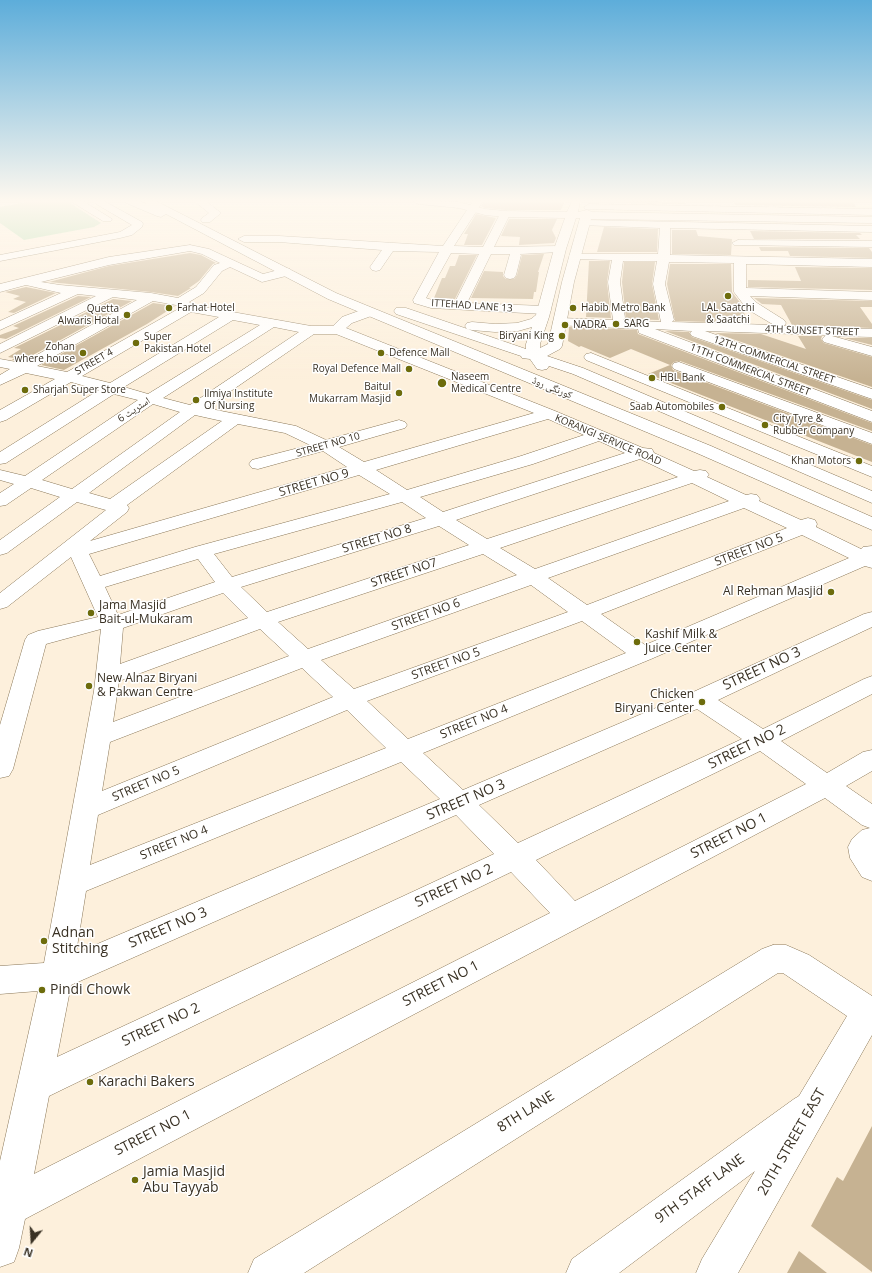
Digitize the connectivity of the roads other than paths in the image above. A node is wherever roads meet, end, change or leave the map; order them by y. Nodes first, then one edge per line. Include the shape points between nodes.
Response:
1 (114, 260) edge
2 (123, 260) edge
3 (225, 260) edge
4 (265, 260) edge
5 (282, 260) edge
6 (381, 260) edge
7 (441, 260) edge
8 (481, 260) edge
9 (514, 260) edge
10 (557, 260) edge
11 (574, 260) edge
12 (621, 260) edge
13 (663, 260) edge
14 (731, 260) edge
15 (766, 260) edge
16 (740, 261) junction
17 (872, 262) edge
18 (230, 263) junction
19 (376, 267) dead end
20 (286, 272) junction
21 (872, 274) edge
22 (510, 275) dead end
23 (30, 283) junction
24 (0, 288) edge
25 (76, 290) junction
26 (740, 292) junction
27 (0, 293) edge
28 (110, 294) junction
29 (18, 296) dead end
30 (872, 296) edge
31 (151, 297) junction
32 (184, 305) junction
33 (459, 306) junction
34 (389, 307) junction
35 (369, 312) junction
36 (543, 314) junction
37 (232, 315) junction
38 (560, 319) junction
39 (623, 321) junction
40 (272, 323) junction
41 (678, 323) junction
42 (776, 325) junction
43 (0, 326) edge
44 (872, 326) edge
45 (805, 328) junction
46 (312, 330) junction
47 (338, 330) junction
48 (872, 333) edge
49 (426, 336) junction
50 (556, 342) junction
51 (0, 349) edge
52 (534, 349) junction
53 (872, 352) edge
54 (591, 357) dead end
55 (781, 362) junction
56 (0, 363) edge
57 (679, 366) dead end
58 (24, 368) junction
59 (578, 371) junction
60 (758, 373) junction
61 (68, 377) junction
62 (0, 381) edge
63 (731, 386) junction
64 (111, 389) junction
65 (872, 394) edge
66 (150, 399) junction
67 (697, 400) junction
68 (192, 410) junction
69 (549, 414) junction
70 (0, 417) edge
71 (872, 417) edge
72 (236, 418) junction
73 (399, 425) dead end
74 (597, 436) junction
75 (872, 440) edge
76 (326, 446) junction
77 (705, 450) junction
78 (641, 453) junction
79 (0, 459) edge
80 (258, 464) dead end
81 (362, 469) junction
82 (872, 472) edge
83 (0, 475) edge
84 (698, 476) junction
85 (29, 482) junction
86 (73, 494) junction
87 (405, 496) junction
88 (872, 498) edge
89 (750, 499) junction
90 (0, 502) edge
91 (113, 506) junction
92 (441, 519) junction
93 (872, 524) edge
94 (806, 526) junction
95 (77, 547) junction
96 (484, 547) junction
97 (0, 549) edge
98 (202, 551) junction
99 (870, 556) edge
100 (533, 577) junction
101 (94, 584) junction
102 (227, 585) junction
103 (0, 603) edge
104 (585, 613) junction
105 (872, 619) edge
106 (263, 620) junction
107 (112, 622) junction
108 (643, 654) junction
109 (305, 658) junction
110 (108, 676) junction
111 (872, 684) edge
112 (350, 699) junction
113 (698, 699) junction
114 (98, 737) junction
115 (762, 740) junction
116 (404, 750) junction
117 (872, 759) edge
118 (0, 769) edge
119 (826, 786) junction
120 (459, 802) junction
121 (86, 809) junction
122 (872, 818) edge
123 (872, 838) edge
124 (515, 857) junction
125 (872, 869) edge
126 (73, 884) junction
127 (572, 917) junction
128 (57, 976) junction
129 (0, 980) edge
130 (870, 1012) edge
131 (35, 1085) junction
132 (814, 1106) junction
133 (9, 1207) junction
134 (0, 1248) edge
135 (268, 1273) edge
136 (586, 1273) edge
137 (716, 1273) edge

1 - 23 street
2 - 25 street
3 - 18 street
4 - 20 street, کورنگی روڈ
5 - 34 street
6 - 19 street
7 - 33 street, ITTEHAD LANE 13 via 420,300 431,304
8 - 33 street
9 - 22 street
10 - 36 street
11 - 38 street
12 - 39 street via 614,282
13 - 41 street via 659,284
14 - 16 street
15 - 16 street
16 - 17 street
16 - 21 street
16 - 26 street
18 - 20 street via 262,278
18 - 32 street, STREET 4 via 218,268
20 - 35 street, کورنگی روڈ
23 - 24 street
23 - 25 street, KORANGI SERVICE ROAD
23 - 27 street
23 - 29 street
25 - 28 street, KORANGI SERVICE ROAD
25 - 43 street
26 - 30 street
26 - 42 street via 752,306
28 - 31 street, KORANGI SERVICE ROAD
28 - 51 street
31 - 32 street, KORANGI SERVICE ROAD
31 - 58 street
32 - 37 street, KORANGI SERVICE ROAD
32 - 61 street, STREET 4
33 - 36 street, ITTEHAD LANE 13
34 - 36 street via 448,322 487,328 518,327 536,322
34 - 52 street
35 - 47 street via 347,320
35 - 49 street, کورنگی روڈ
36 - 52 street
37 - 40 street, KORANGI SERVICE ROAD
37 - 64 street
38 - 39 street, 4TH SUNSET STREET
38 - 50 street
39 - 41 street, 4TH SUNSET STREET
39 - 60 street, 11TH COMMERCIAL STREET
40 - 46 street, KORANGI SERVICE ROAD
40 - 66 street, اسٹریٹ 6
41 - 42 street, 4TH SUNSET STREET
41 - 55 street, 12TH COMMERCIAL STREET
42 - 45 street, 4TH SUNSET STREET
44 - 45 street, 4TH SUNSET STREET
45 - 48 street, 4TH SUNSET STREET
45 - 53 street
46 - 47 street, KORANGI SERVICE ROAD
46 - 68 street
47 - 69 street, KORANGI SERVICE ROAD
49 - 52 street via 459,342 500,355
49 - 77 street, کورنگی روڈ
50 - 52 street via 542,354
50 - 59 street
52 - 59 street
52 - 77 street via 543,367 557,377 652,417
54 - 67 street
55 - 60 street
55 - 65 street, 12TH COMMERCIAL STREET
56 - 58 street
57 - 63 street
58 - 61 street
58 - 62 street
59 - 88 street
60 - 63 street
60 - 71 street, 11TH COMMERCIAL STREET
61 - 64 street
61 - 70 street, STREET 4
63 - 67 street
63 - 75 street
64 - 66 street
64 - 79 street
66 - 68 street
66 - 85 street, اسٹریٹ 6
67 - 82 street
68 - 72 street
68 - 86 street
69 - 74 street, KORANGI SERVICE ROAD
69 - 81 street, STREET NO 9
72 - 76 street via 290,429
72 - 91 street
73 - 76 street, STREET NO 10
74 - 78 street, KORANGI SERVICE ROAD
74 - 87 street via 527,460
76 - 80 street, STREET NO 10
76 - 81 street
77 - 93 street, کورنگی روڈ
78 - 84 street via 662,455
78 - 92 street, STREET NO 8
81 - 87 street
81 - 95 street, STREET NO 9
83 - 85 street
84 - 89 street
84 - 96 street, STREET NO7
85 - 86 street
85 - 90 street, اسٹریٹ 6
86 - 91 street
86 - 97 street
87 - 92 street
87 - 98 street
89 - 94 street
89 - 100 street, STREET NO 6
91 - 95 street via 120,508
92 - 96 street
92 - 102 street, STREET NO 8
94 - 99 street
94 - 104 street, STREET NO 5
95 - 101 street
95 - 103 street
96 - 100 street
96 - 106 street, STREET NO7
98 - 101 street
98 - 102 street
99 - 108 street, STREET NO 4
100 - 104 street
100 - 109 street, STREET NO 6
101 - 107 street
102 - 106 street
102 - 107 street, STREET NO 8
104 - 108 street
104 - 112 street, STREET NO 5
105 - 113 street, STREET NO 3
106 - 109 street
106 - 110 street, STREET NO7
107 - 110 street
107 - 118 street, STREET NO 8 via 36,640
108 - 116 street, STREET NO 4
109 - 112 street
109 - 114 street, STREET NO 6
110 - 114 street
111 - 115 street, STREET NO 2
112 - 116 street
112 - 121 street, STREET NO 5
113 - 115 street
113 - 120 street, STREET NO 3
114 - 121 street
115 - 119 street
115 - 124 street, STREET NO 2
116 - 120 street
116 - 126 street, STREET NO 4
117 - 119 street, STREET NO 1
119 - 122 street
119 - 127 street, STREET NO 1
120 - 124 street
120 - 128 street, STREET NO 3
121 - 126 street
123 - 125 street via 862,847 864,858
124 - 127 street
124 - 131 street, STREET NO 2
126 - 128 street
127 - 133 street, STREET NO 1
128 - 129 street, STREET NO 3
128 - 131 street
130 - 132 street, 20TH STREET EAST
130 - 135 street, 8TH LANE via 798,965 786,959 773,959
131 - 133 street
132 - 136 street, 9TH STAFF LANE
132 - 137 street, 20TH STREET EAST
133 - 134 street

